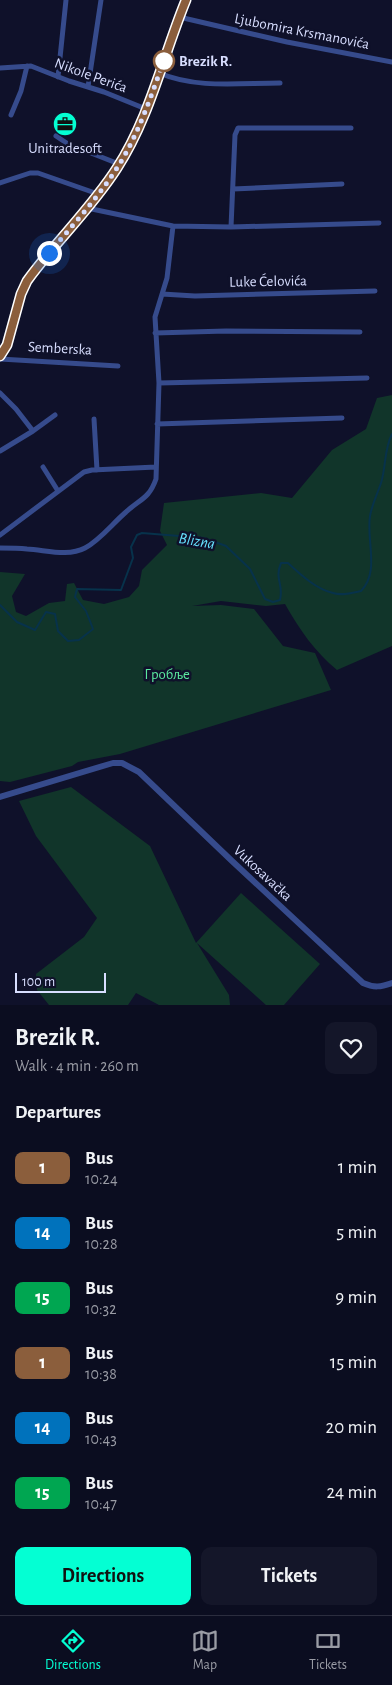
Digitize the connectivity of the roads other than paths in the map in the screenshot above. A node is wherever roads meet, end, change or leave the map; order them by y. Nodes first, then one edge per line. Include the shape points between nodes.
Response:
1 (66, 0) edge
2 (101, 0) edge
3 (186, 0) edge
4 (179, 17) junction
5 (392, 62) edge
6 (27, 66) junction
7 (0, 68) edge
8 (159, 73) junction
9 (58, 76) junction
10 (280, 83) dead end
11 (88, 87) junction
12 (146, 109) junction
13 (11, 115) dead end
14 (351, 128) dead end
15 (56, 136) dead end
16 (119, 164) junction
17 (0, 183) edge
18 (342, 184) dead end
19 (233, 189) junction
20 (98, 194) junction
21 (87, 208) junction
22 (379, 223) dead end
23 (173, 226) junction
24 (231, 227) junction
25 (375, 291) dead end
26 (162, 294) junction
27 (360, 332) dead end
28 (155, 333) junction
29 (0, 357) edge
30 (118, 366) dead end
31 (367, 378) dead end
32 (159, 383) junction
33 (0, 393) edge
34 (55, 415) dead end
35 (342, 418) dead end
36 (94, 419) dead end
37 (157, 424) junction
38 (33, 431) junction
39 (0, 451) edge
40 (43, 467) dead end
41 (156, 467) junction
42 (97, 470) junction
43 (58, 491) junction
44 (0, 534) edge
45 (0, 548) edge
46 (0, 797) edge
47 (392, 983) edge

1 - 9 street
2 - 11 street
3 - 4 main road, Semberska
4 - 5 street, Ljubomira Krsmanovića
4 - 8 main road, Semberska
6 - 7 street, Nikole Perića
6 - 9 street, Nikole Perića
6 - 13 street
8 - 10 street via 184,82
8 - 12 main road, Semberska
9 - 11 street, Nikole Perića
11 - 12 street, Nikole Perića
12 - 16 main road, Semberska
14 - 19 street via 238,128
15 - 16 street
16 - 20 main road, Semberska
17 - 20 street via 38,172
18 - 19 street
19 - 24 street
20 - 21 main road, Semberska
21 - 23 street
21 - 29 main road, Semberska via 27,281 7,345
22 - 24 street
23 - 24 street
23 - 26 street
25 - 26 street, Luke Ćelovića
26 - 28 street via 155,317
27 - 28 street
28 - 32 street
29 - 30 street, Semberska
31 - 32 street
32 - 37 street
33 - 38 street
34 - 38 street
35 - 37 street
36 - 42 street
37 - 41 street
38 - 39 street
40 - 43 street
41 - 42 street
41 - 45 street via 156,479 150,493 85,548 66,553
42 - 43 street via 84,472
43 - 44 street
46 - 47 street, Vukosavačka via 122,763 154,785 363,983 371,987

